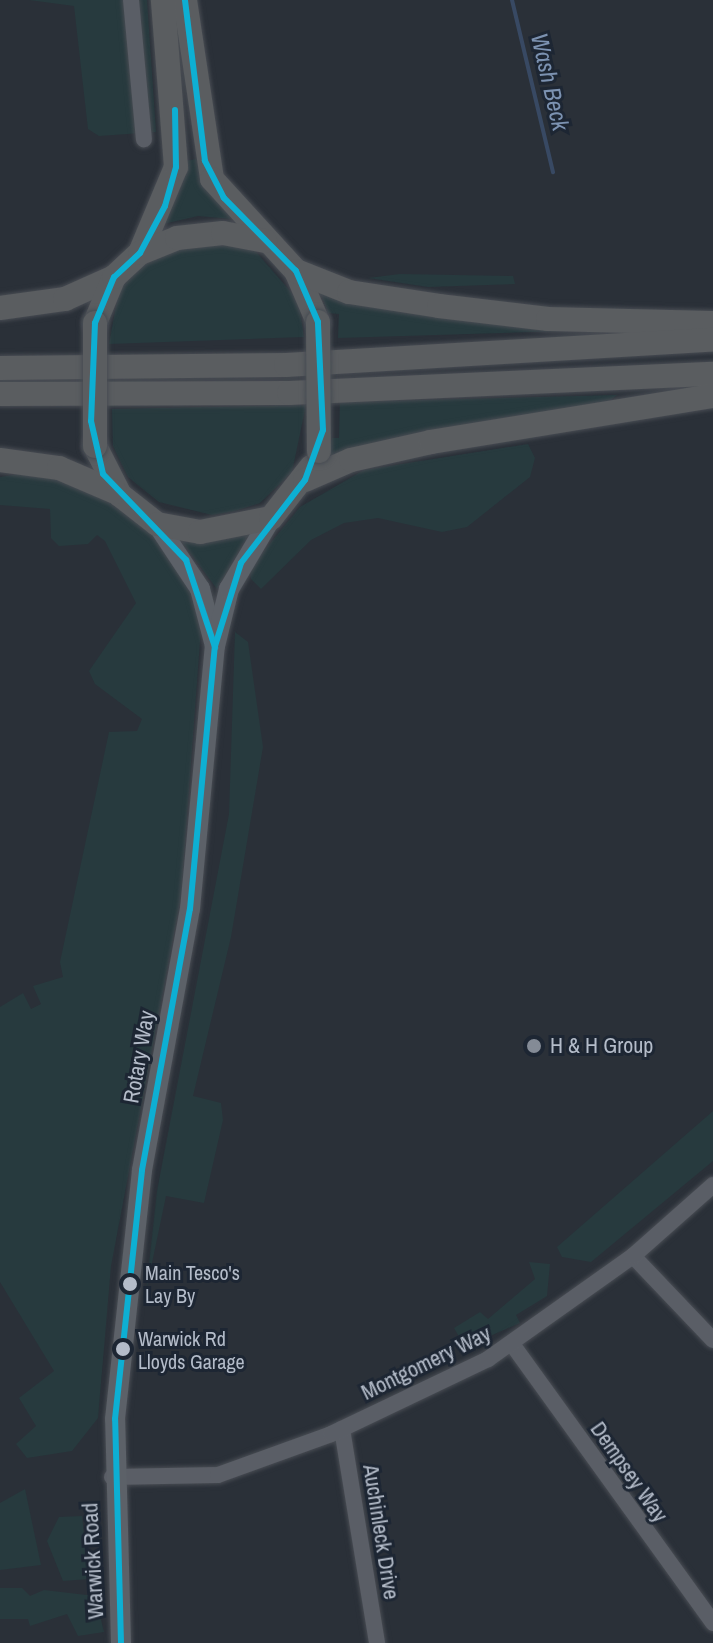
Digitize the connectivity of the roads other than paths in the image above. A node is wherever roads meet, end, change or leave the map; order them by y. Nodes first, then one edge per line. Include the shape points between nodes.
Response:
1 (131, 0) edge
2 (163, 0) edge
3 (185, 0) edge
4 (144, 139) dead end
5 (265, 241) junction
6 (140, 253) junction
7 (296, 271) junction
8 (114, 277) junction
9 (0, 308) edge
10 (713, 323) edge
11 (713, 340) edge
12 (0, 368) edge
13 (713, 374) edge
14 (0, 394) edge
15 (713, 396) edge
16 (0, 460) edge
17 (305, 480) junction
18 (120, 495) junction
19 (271, 518) junction
20 (157, 524) junction
21 (215, 646) junction
22 (713, 1185) edge
23 (633, 1256) junction
24 (713, 1340) edge
25 (512, 1344) junction
26 (342, 1429) junction
27 (112, 1477) junction
28 (713, 1623) edge
29 (121, 1643) edge
30 (377, 1643) edge

1 - 4 street
2 - 6 highway via 176,167
3 - 5 highway via 205,161 224,198
5 - 6 highway via 223,233 177,238
5 - 7 highway
6 - 8 highway
7 - 10 highway via 349,292 439,306 548,319
7 - 17 highway, bridge via 318,322 319,451
8 - 9 highway via 65,299
8 - 18 highway, bridge via 95,323 95,446
11 - 12 highway via 286,365
13 - 14 highway via 289,393
15 - 17 highway via 431,442 351,460
16 - 18 highway via 59,468
17 - 19 highway
18 - 20 highway
19 - 20 highway via 200,532
19 - 21 main road, Rotary Way via 229,589
20 - 21 main road, Rotary Way via 200,589
21 - 27 main road, Rotary Way via 190,909 142,1170
22 - 23 street, Montgomery Way
23 - 24 street
23 - 25 street, Montgomery Way
25 - 26 street, Montgomery Way
25 - 28 street, Dempsey Way
26 - 27 street, Montgomery Way via 218,1475
26 - 30 street, Auchinleck Drive
27 - 29 main road, Warwick Road

